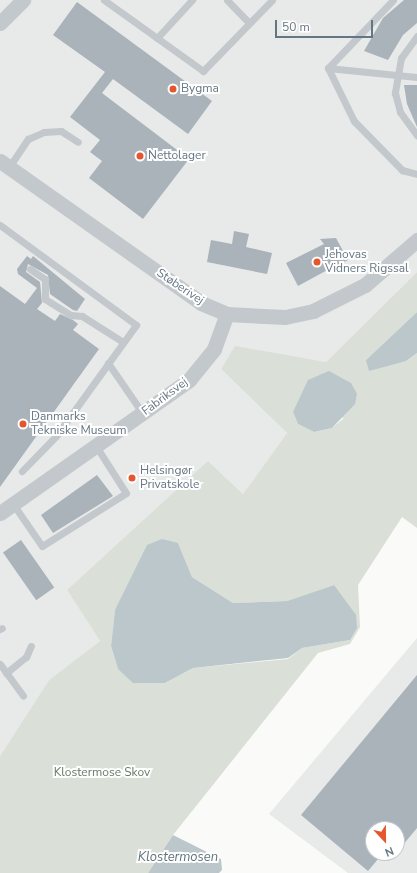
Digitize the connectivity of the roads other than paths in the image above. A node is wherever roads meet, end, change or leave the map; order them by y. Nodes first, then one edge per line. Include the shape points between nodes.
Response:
1 (104, 0) edge
2 (192, 0) edge
3 (227, 0) edge
4 (272, 0) edge
5 (393, 0) edge
6 (18, 1) edge
7 (0, 23) edge
8 (249, 23) junction
9 (417, 36) edge
10 (157, 38) junction
11 (328, 68) junction
12 (395, 73) junction
13 (417, 77) edge
14 (417, 135) edge
15 (78, 142) dead end
16 (5, 164) edge
17 (417, 174) edge
18 (0, 225) edge
19 (417, 240) edge
20 (30, 269) dead end
21 (227, 314) junction
22 (123, 342) junction
23 (108, 363) junction
24 (143, 414) junction
25 (96, 446) junction
26 (22, 472) dead end
27 (13, 504) junction
28 (0, 513) edge
29 (31, 646) dead end
30 (0, 664) edge
31 (6, 673) junction
32 (23, 696) dead end

1 - 10 lane
2 - 10 lane
3 - 8 lane
4 - 8 lane
5 - 11 lane
6 - 7 street
8 - 10 lane via 202,71
9 - 12 lane via 400,58
11 - 12 lane
11 - 17 lane via 354,121 402,170
12 - 13 lane
12 - 14 lane via 395,93 400,112
15 - 16 lane via 61,131 44,132 28,139
16 - 21 street, Støberivej via 201,303
18 - 22 lane via 136,324
19 - 21 street, Støberivej via 365,285 313,311 285,317
20 - 22 lane via 45,279 45,299
21 - 24 street, Fabriksvej via 214,349 202,366
22 - 23 lane
23 - 24 lane
23 - 26 lane via 56,436
24 - 25 street, Fabriksvej
25 - 27 street, Fabriksvej
25 - 27 lane via 126,493 42,546
27 - 28 street, Fabriksvej
29 - 31 lane via 26,657
30 - 31 lane
31 - 32 lane

